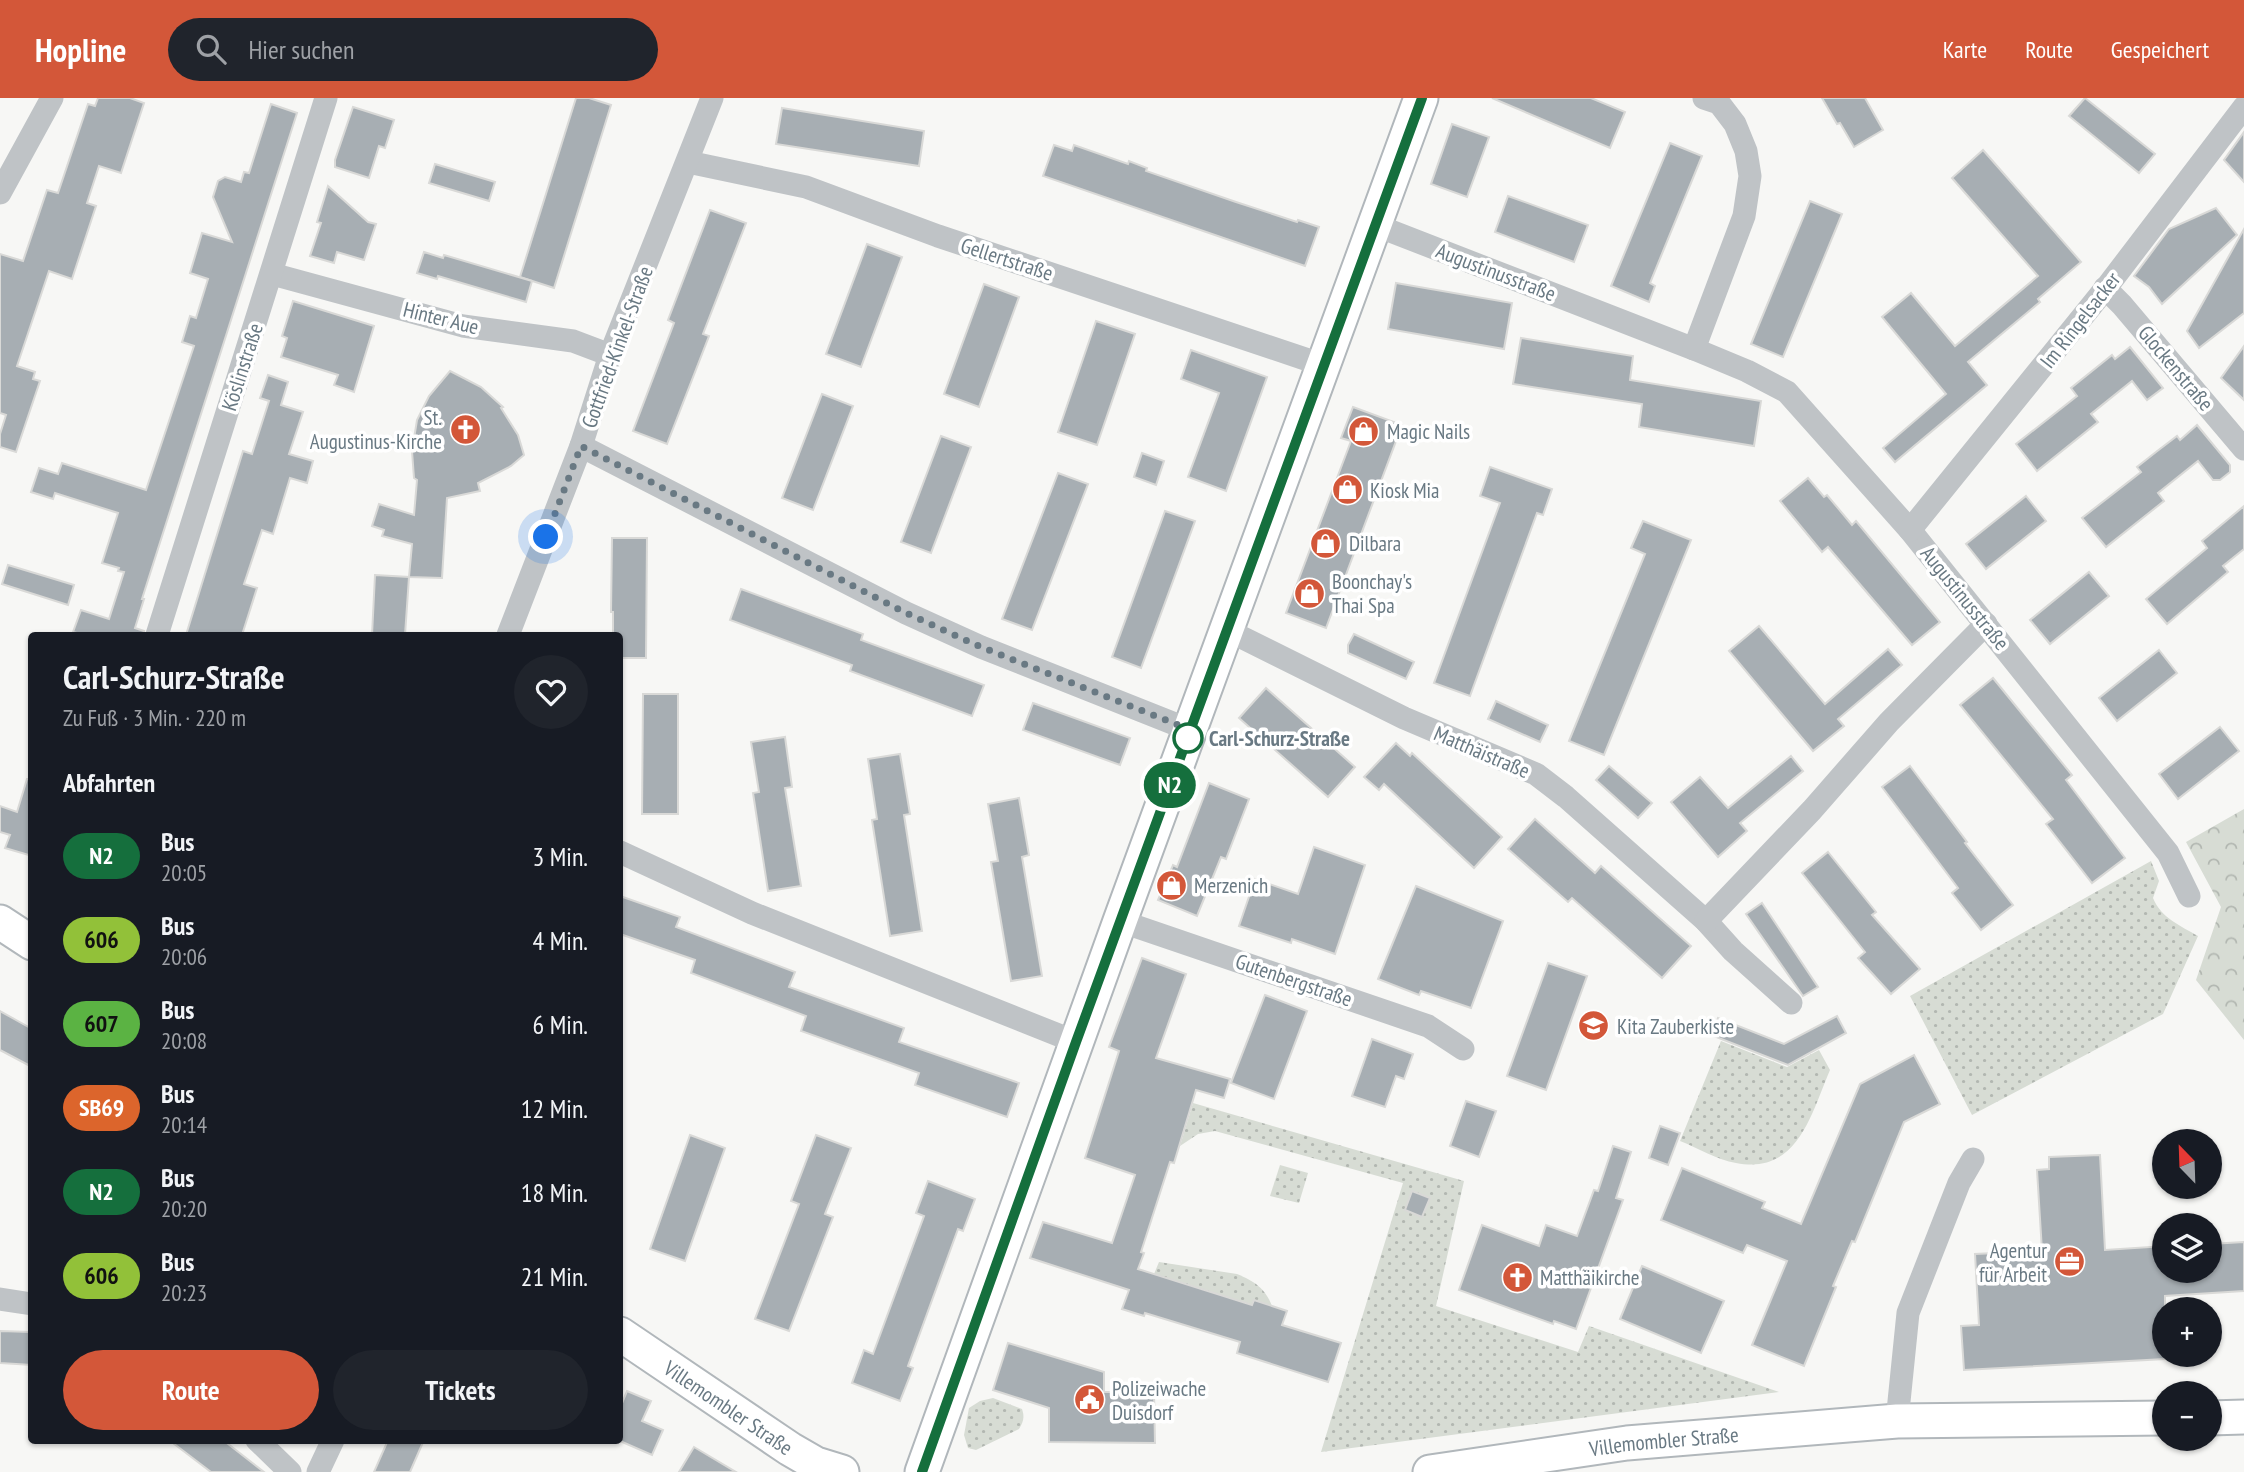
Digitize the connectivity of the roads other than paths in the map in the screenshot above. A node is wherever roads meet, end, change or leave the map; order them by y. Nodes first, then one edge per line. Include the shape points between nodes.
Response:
1 (52, 98) edge
2 (326, 98) edge
3 (712, 98) edge
4 (1422, 98) edge
5 (1704, 98) edge
6 (2244, 107) edge
7 (688, 162) junction
8 (0, 193) edge
9 (1376, 225) junction
10 (272, 274) junction
11 (2105, 288) junction
12 (1694, 349) junction
13 (610, 355) junction
14 (1324, 365) junction
15 (581, 446) junction
16 (2244, 449) edge
17 (1910, 530) junction
18 (1986, 624) junction
19 (1227, 630) junction
20 (158, 632) edge
21 (509, 632) edge
22 (1191, 730) junction
23 (623, 853) edge
24 (2189, 896) dead end
25 (1120, 921) junction
26 (1706, 921) junction
27 (0, 922) edge
28 (28, 940) edge
29 (1791, 1003) dead end
30 (1076, 1042) junction
31 (1463, 1049) dead end
32 (1973, 1159) dead end
33 (0, 1299) edge
34 (28, 1303) edge
35 (623, 1336) edge
36 (2244, 1417) edge
37 (2152, 1418) edge
38 (2222, 1418) edge
39 (1897, 1421) junction
40 (261, 1444) edge
41 (331, 1444) edge
42 (290, 1472) edge
43 (318, 1472) edge
44 (842, 1472) edge
45 (922, 1472) edge
46 (1430, 1472) edge

1 - 8 street
2 - 10 street, Köslinstraße
3 - 7 street, Gottfried-Kinkel-Straße
4 - 9 street
5 - 12 street via 1719,103 1735,124 1750,176 1744,216
6 - 11 street, Im Ringelsacker
7 - 13 street, Gottfried-Kinkel-Straße
7 - 14 street, Gellertstraße via 806,187
9 - 12 street, Augustinusstraße
9 - 14 street
10 - 13 street, Hinter Aue via 463,326 573,341
10 - 20 street, Köslinstraße
11 - 16 street, Glockenstraße
11 - 17 street, Im Ringelsacker
12 - 17 street, Augustinusstraße via 1787,392
13 - 15 street, Gottfried-Kinkel-Straße
14 - 19 street
15 - 21 street, Gottfried-Kinkel-Straße
15 - 22 street via 906,613
17 - 18 street, Augustinusstraße
18 - 24 street, Augustinusstraße via 2168,853
18 - 26 street
19 - 22 street
19 - 26 street, Matthäistraße via 1404,718 1536,774
22 - 25 street
23 - 30 street via 752,913
25 - 30 street
25 - 31 street, Gutenbergstraße via 1428,1026
26 - 29 street, Matthäistraße
27 - 28 street
30 - 45 street
32 - 39 street via 1959,1183 1909,1312
33 - 34 street
35 - 44 street, Villemombler Straße via 790,1449
36 - 38 street
37 - 39 street, Villemombler Straße
39 - 46 street, Villemombler Straße via 1627,1443
40 - 42 street
41 - 43 street

